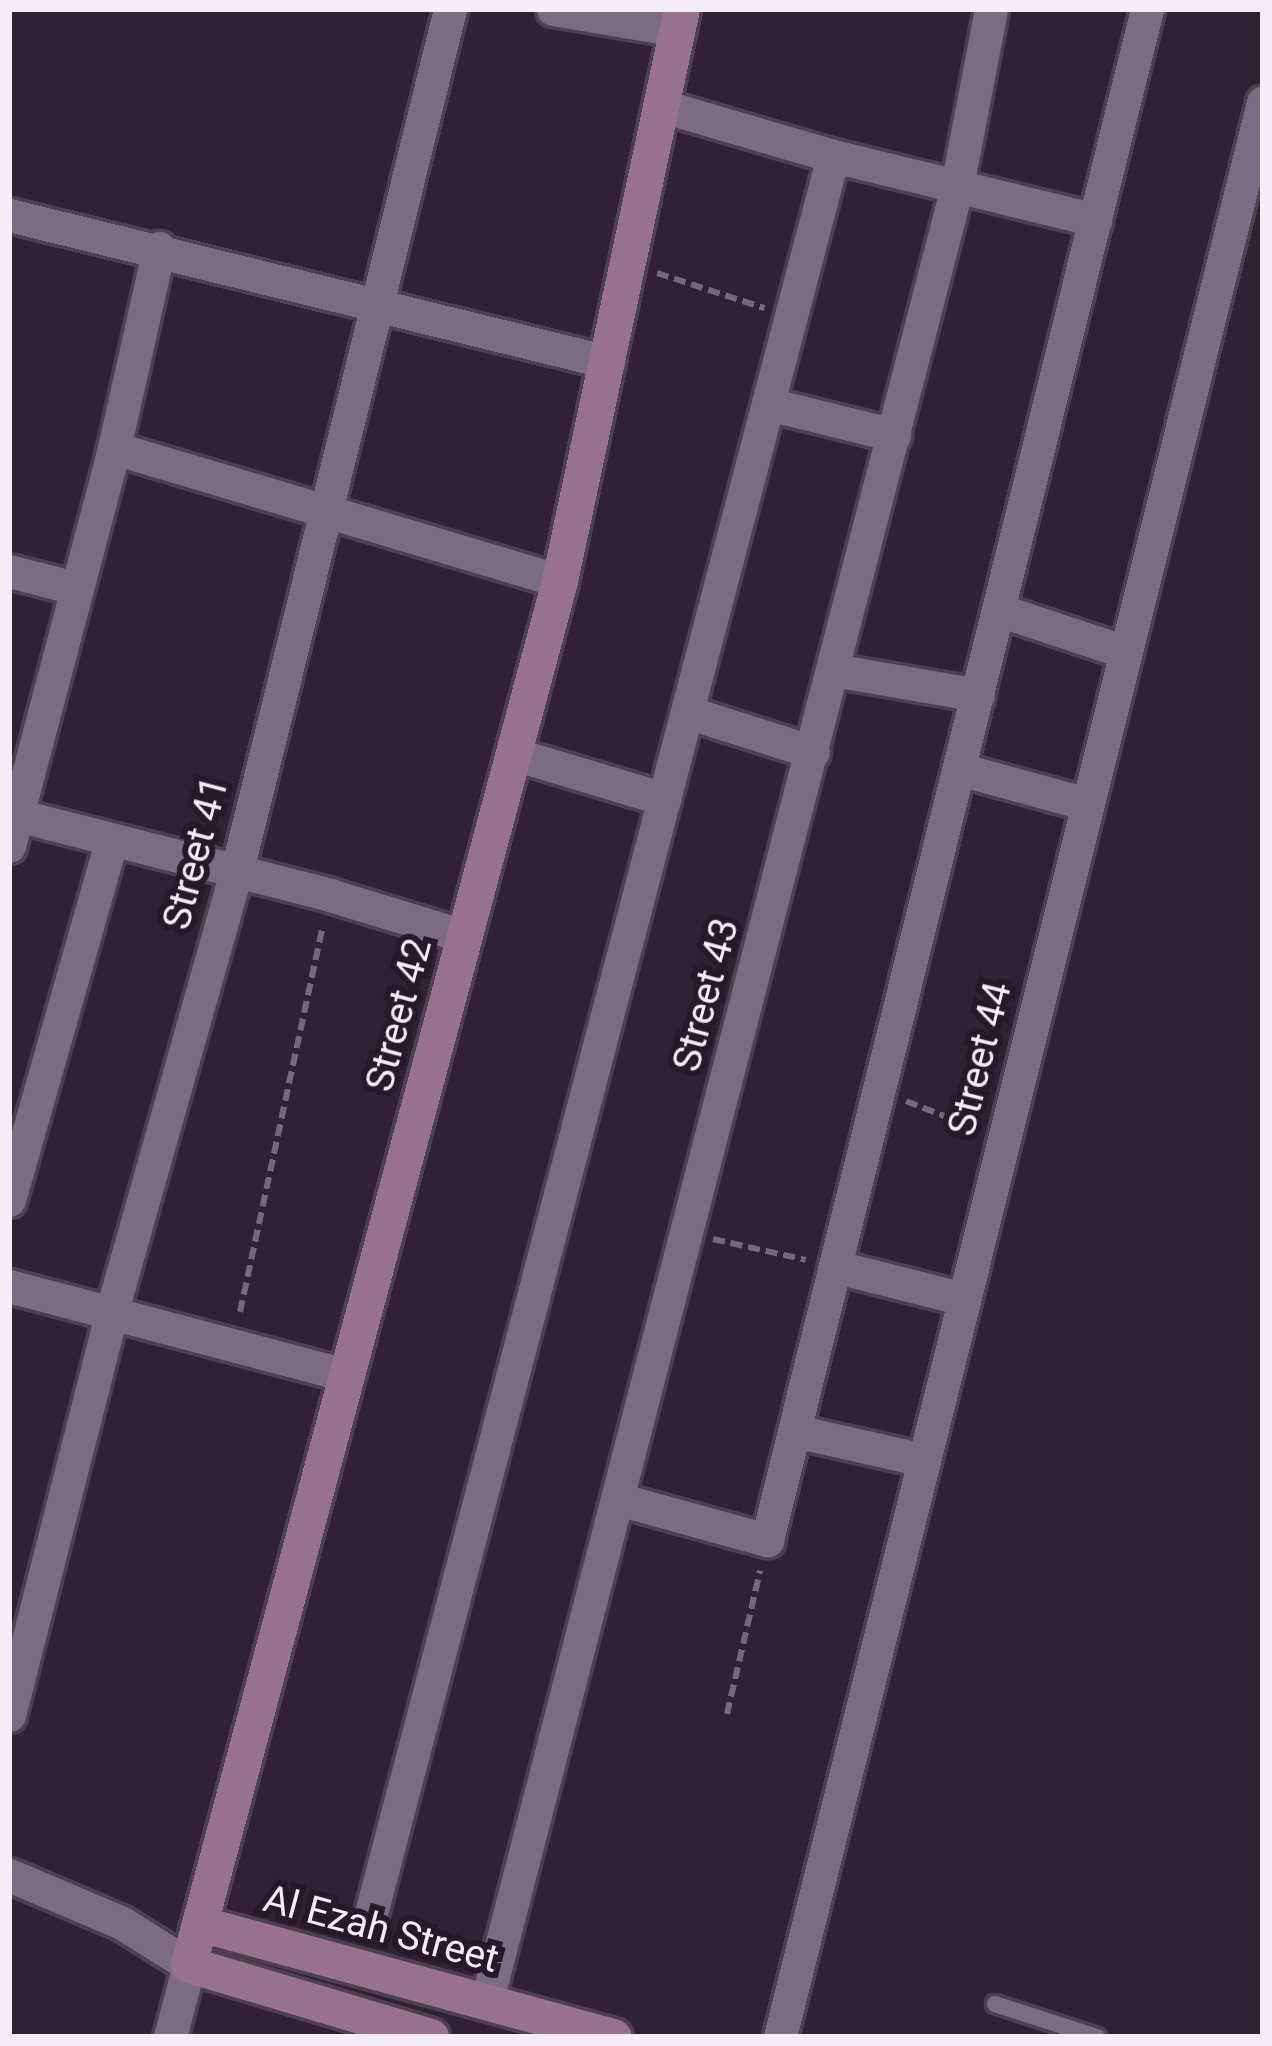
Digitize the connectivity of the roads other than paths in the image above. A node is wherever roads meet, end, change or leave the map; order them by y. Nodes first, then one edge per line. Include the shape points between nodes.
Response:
1 (450, 9) edge
2 (553, 9) edge
3 (992, 9) edge
4 (1147, 9) edge
5 (680, 20) edge
6 (1263, 102) edge
7 (662, 106) junction
8 (833, 157) junction
9 (1256, 157) edge
10 (957, 186) junction
11 (9, 215) edge
12 (1095, 220) junction
13 (159, 248) junction
14 (375, 303) junction
15 (608, 362) junction
16 (768, 404) junction
17 (894, 435) junction
18 (114, 448) junction
19 (326, 508) junction
20 (9, 572) edge
21 (560, 581) junction
22 (75, 587) junction
23 (999, 610) junction
24 (1125, 652) junction
25 (834, 670) junction
26 (978, 695) junction
27 (687, 712) junction
28 (814, 752) junction
29 (514, 754) junction
30 (959, 769) junction
31 (664, 800) junction
32 (1087, 804) junction
33 (12, 825) edge
34 (112, 839) junction
35 (237, 871) junction
36 (464, 936) junction
37 (9, 1200) edge
38 (837, 1267) junction
39 (9, 1287) edge
40 (964, 1299) junction
41 (111, 1314) junction
42 (345, 1375) junction
43 (795, 1431) junction
44 (924, 1460) junction
45 (618, 1499) junction
46 (9, 1715) edge
47 (9, 1875) edge
48 (370, 1917) dead end
49 (122, 1923) junction
50 (200, 1924) junction
51 (189, 1965) junction
52 (487, 2000) junction
53 (995, 2004) dead end
54 (170, 2037) edge
55 (431, 2037) edge
56 (614, 2037) edge
57 (780, 2037) edge
58 (1097, 2037) edge

1 - 14 street, Street 41
2 - 5 street
3 - 10 street, Street 43
4 - 12 street
5 - 7 main road, Street 42
6 - 9 street, Street 44
7 - 8 street
7 - 15 main road, Street 42
8 - 10 street
8 - 16 street
9 - 24 street, Street 44
10 - 12 street
10 - 17 street, Street 43
11 - 13 street
12 - 23 street
13 - 14 street
13 - 18 street
14 - 15 street
14 - 19 street, Street 41
15 - 21 main road, Street 42
16 - 17 street
16 - 27 street
17 - 25 street, Street 43
18 - 19 street
18 - 22 street
19 - 21 street
19 - 35 street, Street 41
20 - 22 street
21 - 29 main road, Street 42
22 - 33 street
23 - 24 street
23 - 26 street
24 - 32 street, Street 44
25 - 26 street
25 - 28 street, Street 43
26 - 30 street
27 - 28 street
27 - 31 street
28 - 45 street, Street 43
29 - 31 street
29 - 36 main road, Street 42
30 - 32 street
30 - 38 street
31 - 48 street
32 - 40 street, Street 44
33 - 34 street
34 - 35 street
34 - 37 street
35 - 36 street
35 - 41 street, Street 41
36 - 42 main road, Street 42
38 - 40 street
38 - 43 street
39 - 41 street
40 - 44 street, Street 44
41 - 42 street
41 - 46 street, Street 41
42 - 50 main road, Street 42
43 - 44 street
43 - 45 street via 767,1540
44 - 57 street, Street 44
45 - 52 street, Street 43
47 - 49 street, Al Ezah Street
49 - 50 street, Al Ezah Street
49 - 51 street, Al Ezah Street
50 - 51 main road, Street 42
50 - 52 main road, Al Ezah Street
51 - 54 street, Street 42
51 - 55 main road, Al Ezah Street
52 - 56 main road, Al Ezah Street
53 - 58 lane

